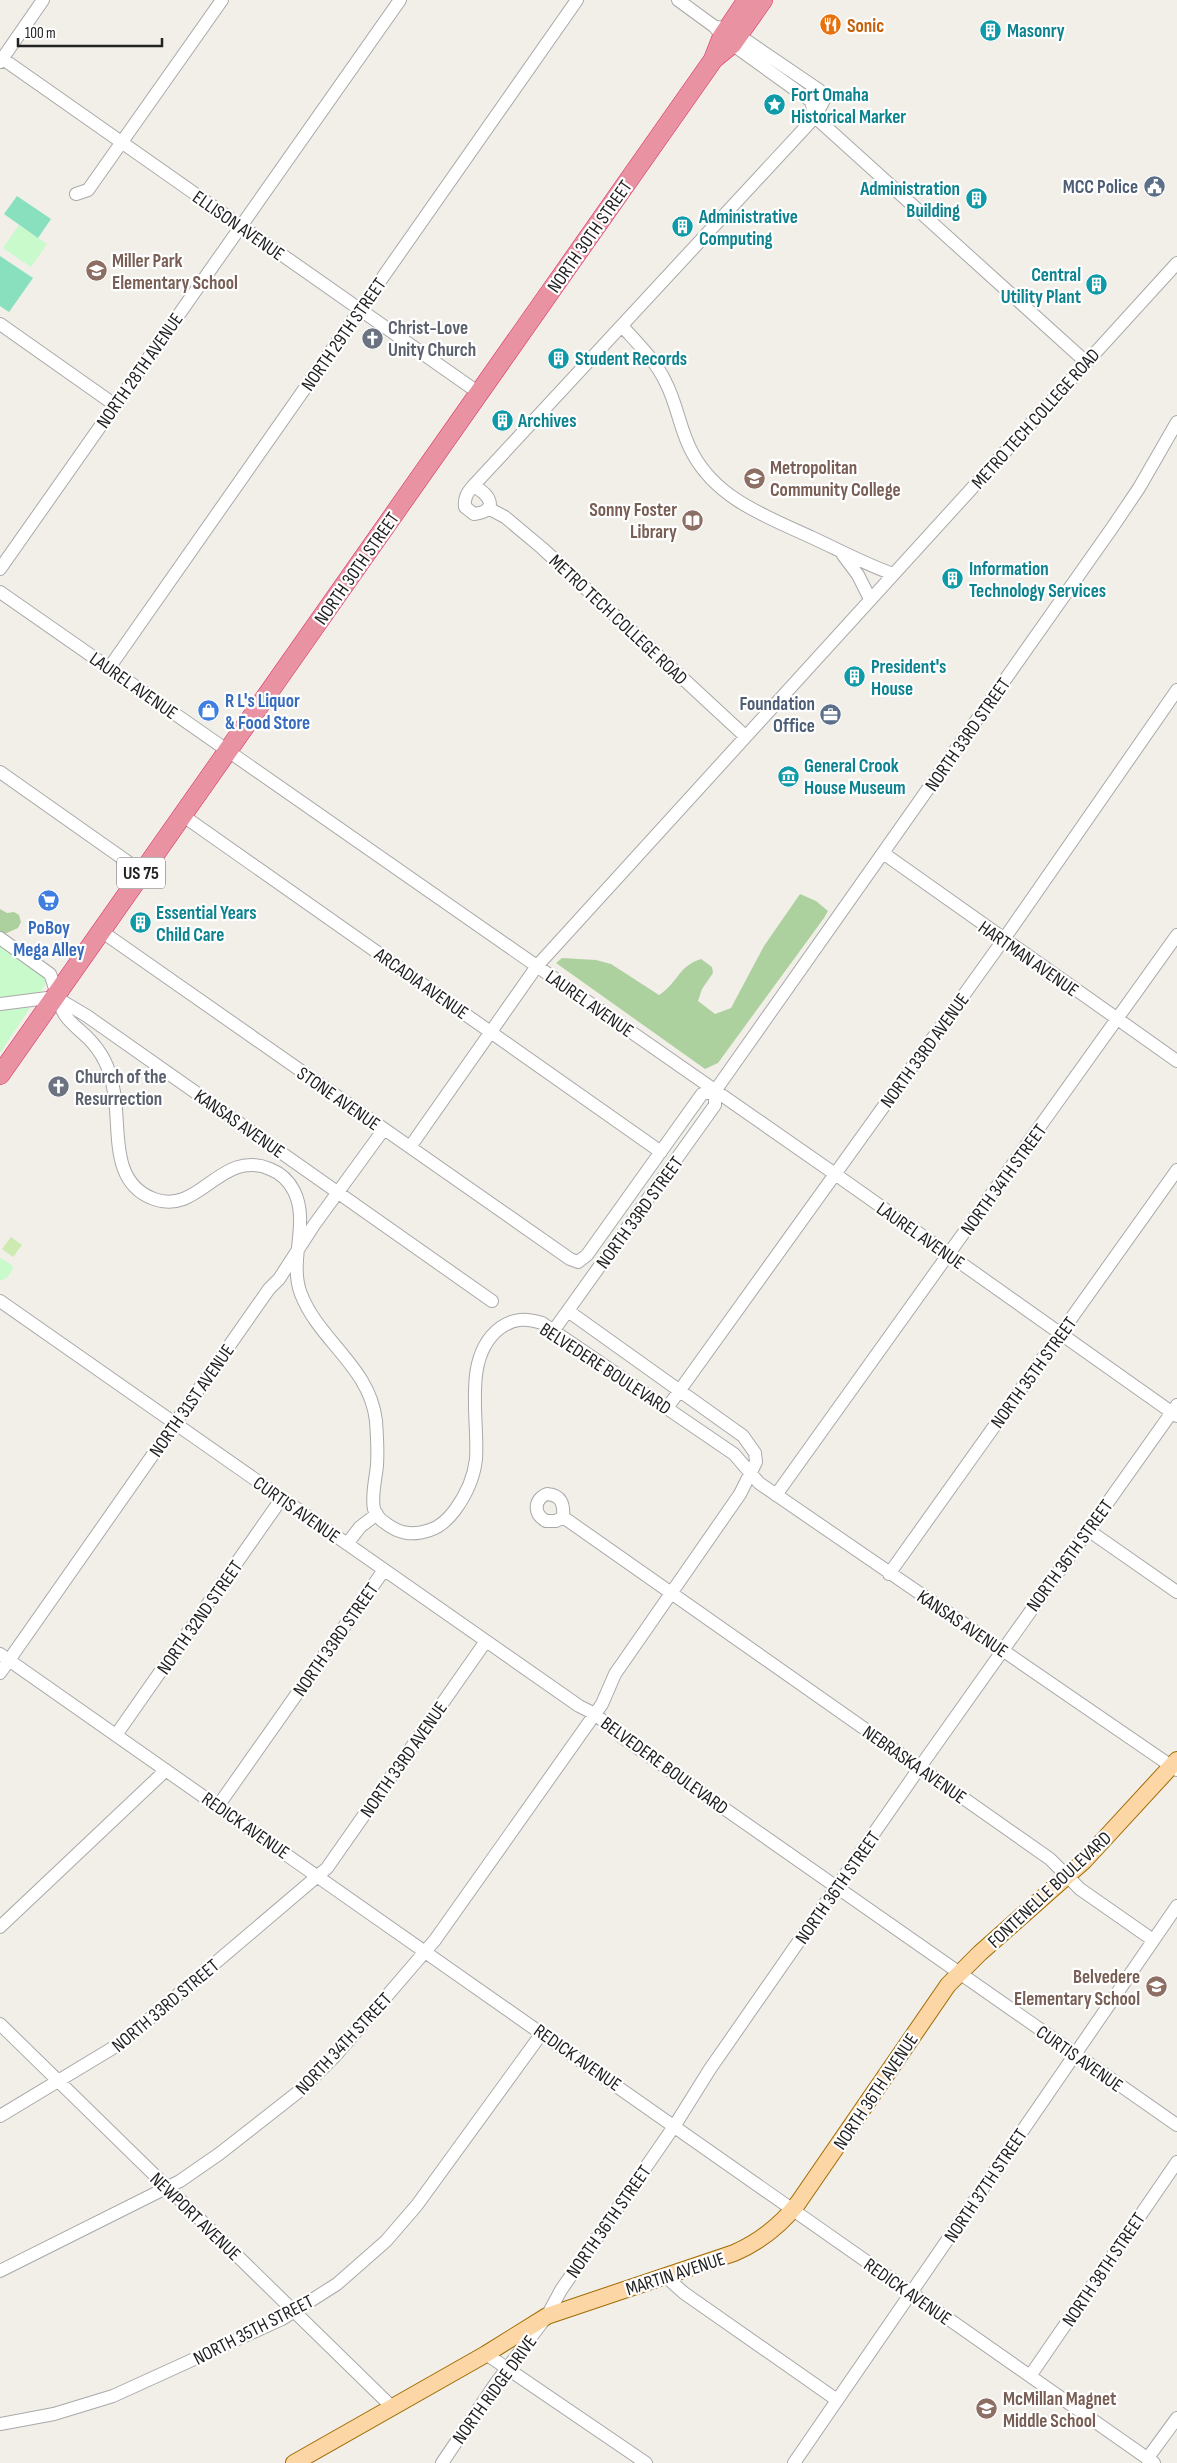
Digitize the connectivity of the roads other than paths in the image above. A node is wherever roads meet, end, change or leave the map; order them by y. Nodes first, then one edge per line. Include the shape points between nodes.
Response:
1 (43, 0) edge
2 (222, 0) edge
3 (400, 0) edge
4 (577, 0) edge
5 (678, 0) edge
6 (747, 0) edge
7 (764, 0) edge
8 (728, 34) junction
9 (1, 59) edge
10 (815, 117) junction
11 (122, 142) junction
12 (76, 194) dead end
13 (241, 226) junction
14 (1177, 263) edge
15 (360, 310) junction
16 (0, 324) edge
17 (622, 326) junction
18 (1086, 362) junction
19 (478, 393) junction
20 (115, 404) junction
21 (1177, 422) edge
22 (473, 486) junction
23 (488, 508) junction
24 (841, 553) junction
25 (0, 569) edge
26 (893, 574) junction
27 (0, 592) edge
28 (870, 599) junction
29 (109, 668) junction
30 (1175, 698) edge
31 (745, 736) junction
32 (228, 750) junction
33 (0, 772) edge
34 (182, 815) junction
35 (883, 853) junction
36 (142, 872) junction
37 (101, 931) junction
38 (1177, 935) edge
39 (0, 938) edge
40 (1004, 939) junction
41 (536, 966) junction
42 (55, 997) junction
43 (0, 1004) edge
44 (1118, 1020) junction
45 (491, 1032) junction
46 (1177, 1061) edge
47 (0, 1075) edge
48 (715, 1091) junction
49 (384, 1129) junction
50 (410, 1147) junction
51 (661, 1152) junction
52 (1177, 1170) edge
53 (834, 1174) junction
54 (340, 1193) junction
55 (297, 1252) junction
56 (948, 1255) junction
57 (578, 1262) joint
58 (0, 1301) edge
59 (492, 1301) dead end
60 (568, 1311) junction
61 (554, 1330) junction
62 (1060, 1333) junction
63 (680, 1390) junction
64 (667, 1408) junction
65 (1175, 1411) edge
66 (175, 1424) junction
67 (750, 1474) junction
68 (776, 1495) junction
69 (282, 1498) junction
70 (376, 1514) junction
71 (563, 1517) dead end
72 (1088, 1530) junction
73 (348, 1544) junction
74 (384, 1570) junction
75 (889, 1574) junction
76 (672, 1592) junction
77 (1177, 1592) edge
78 (486, 1641) junction
79 (1002, 1649) junction
80 (4, 1657) edge
81 (0, 1672) edge
82 (595, 1714) junction
83 (116, 1735) junction
84 (1175, 1765) edge
85 (920, 1767) junction
86 (166, 1770) junction
87 (218, 1806) junction
88 (318, 1876) junction
89 (1067, 1876) junction
90 (836, 1887) junction
91 (1177, 1906) edge
92 (0, 1927) edge
93 (1153, 1940) junction
94 (426, 1951) junction
95 (960, 1972) junction
96 (0, 2024) edge
97 (542, 2032) junction
98 (1075, 2054) junction
99 (59, 2082) junction
100 (0, 2116) edge
101 (675, 2125) junction
102 (1177, 2126) edge
103 (1177, 2162) edge
104 (166, 2186) junction
105 (792, 2211) junction
106 (0, 2271) edge
107 (665, 2276) junction
108 (911, 2293) junction
109 (294, 2312) junction
110 (548, 2316) junction
111 (486, 2354) junction
112 (507, 2368) junction
113 (1030, 2376) junction
114 (837, 2400) junction
115 (392, 2407) junction
116 (1177, 2418) edge
117 (0, 2424) edge
118 (1150, 2461) edge
119 (294, 2463) edge
120 (442, 2463) edge
121 (646, 2463) edge
122 (794, 2463) edge

1 - 9 street
2 - 11 street
3 - 13 street, NORTH 28TH AVENUE
4 - 15 street, NORTH 29TH STREET
5 - 8 street
6 - 8 highway, NORTH 30TH STREET / US 75
7 - 8 highway, NORTH 30TH STREET / US 75
8 - 10 street via 811,101
8 - 19 highway, NORTH 30TH STREET / US 75 via 713,60
9 - 11 street, ELLISON AVENUE
10 - 17 street
10 - 18 street
11 - 12 street via 88,190
11 - 13 street, ELLISON AVENUE
13 - 15 street, ELLISON AVENUE
13 - 20 street, NORTH 28TH AVENUE
14 - 18 street, METRO TECH COLLEGE ROAD
15 - 19 street, ELLISON AVENUE
15 - 29 street, NORTH 29TH STREET
16 - 20 street
17 - 22 street
17 - 24 street via 662,374 685,440 694,457 717,485 743,505
18 - 26 street, METRO TECH COLLEGE ROAD
19 - 32 highway, NORTH 30TH STREET / US 75
20 - 25 street, NORTH 28TH AVENUE
21 - 35 street, NORTH 33RD STREET via 1112,528
22 - 23 street via 489,497
22 - 23 street via 464,500 466,508 474,514
23 - 31 street, METRO TECH COLLEGE ROAD via 505,517 542,548
24 - 26 street
24 - 28 street via 858,575
26 - 28 street, METRO TECH COLLEGE ROAD
27 - 29 street, LAUREL AVENUE
28 - 31 street, METRO TECH COLLEGE ROAD
29 - 32 street, LAUREL AVENUE
30 - 40 street, NORTH 33RD AVENUE
31 - 41 street, METRO TECH COLLEGE ROAD
32 - 34 highway, NORTH 30TH STREET / US 75
32 - 41 street, LAUREL AVENUE
33 - 36 street
34 - 36 highway, NORTH 30TH STREET / US 75
34 - 45 street, ARCADIA AVENUE
35 - 40 street, HARTMAN AVENUE
35 - 48 street, NORTH 33RD STREET
36 - 37 highway, NORTH 30TH STREET / US 75
37 - 42 highway, NORTH 30TH STREET / US 75
37 - 49 street, STONE AVENUE
38 - 44 street, NORTH 34TH STREET
39 - 42 street via 50,974
40 - 44 street, HARTMAN AVENUE
40 - 53 street, NORTH 33RD AVENUE
41 - 45 street
41 - 48 street, LAUREL AVENUE
42 - 43 street
42 - 47 highway, NORTH 30TH STREET / US 75
42 - 54 street, KANSAS AVENUE
42 - 55 street via 66,1016 91,1042 108,1068 114,1093 119,1157 133,1185 151,1198 175,1201 194,1195 218,1175 237,1166 252,1165 273,1170 286,1179 296,1196 299,1219
44 - 46 street, HARTMAN AVENUE
44 - 56 street, NORTH 34TH STREET
45 - 50 street
45 - 51 street, ARCADIA AVENUE
48 - 51 street, NORTH 33RD STREET via 702,1094
48 - 53 street, LAUREL AVENUE
48 - 60 street, NORTH 33RD STREET via 715,1105
49 - 50 street, STONE AVENUE
49 - 54 street, NORTH 31ST AVENUE
50 - 57 street, STONE AVENUE
51 - 57 street, NORTH 33RD STREET via 587,1256
52 - 62 street, NORTH 35TH STREET
53 - 56 street, LAUREL AVENUE
53 - 63 street, NORTH 33RD AVENUE
54 - 55 street, NORTH 31ST AVENUE
54 - 59 street, KANSAS AVENUE
55 - 66 street, NORTH 31ST AVENUE
55 - 70 street via 296,1279 307,1308 362,1379 374,1409
56 - 62 street, LAUREL AVENUE
56 - 68 street, NORTH 34TH STREET
58 - 66 street, CURTIS AVENUE
60 - 61 street, NORTH 33RD STREET
60 - 63 street
61 - 64 street, BELVEDERE BOULEVARD
61 - 70 street, BELVEDERE BOULEVARD via 533,1320 509,1322 496,1331 481,1352 476,1383 476,1462 468,1490 452,1514 438,1527 407,1534 385,1524
62 - 65 street, LAUREL AVENUE
62 - 75 street, NORTH 35TH STREET
63 - 64 street, NORTH 33RD AVENUE
63 - 67 street via 743,1436 755,1453 756,1462
64 - 67 street, BELVEDERE BOULEVARD via 734,1454
65 - 72 street, NORTH 36TH STREET
66 - 69 street, CURTIS AVENUE
66 - 80 street, NORTH 31ST AVENUE
67 - 68 street, KANSAS AVENUE
67 - 76 street, BELVEDERE BOULEVARD via 740,1494
68 - 75 street, KANSAS AVENUE
69 - 73 street, CURTIS AVENUE
69 - 83 street, NORTH 32ND STREET
70 - 73 street via 364,1522
71 - 76 street, NEBRASKA AVENUE
72 - 77 street
72 - 79 street, NORTH 36TH STREET
73 - 74 street, CURTIS AVENUE
74 - 78 street, CURTIS AVENUE
74 - 87 street, NORTH 33RD STREET
75 - 79 street, KANSAS AVENUE
76 - 82 street, BELVEDERE BOULEVARD via 615,1674
76 - 85 street, NEBRASKA AVENUE
78 - 82 street, CURTIS AVENUE
78 - 88 street, NORTH 33RD AVENUE via 333,1860
79 - 84 street, KANSAS AVENUE
79 - 85 street, NORTH 36TH STREET
80 - 81 street, NORTH 31ST AVENUE
80 - 83 street, REDICK AVENUE
82 - 90 street, BELVEDERE BOULEVARD via 622,1737
82 - 94 street, NORTH 34TH STREET
83 - 86 street, REDICK AVENUE
84 - 89 main road, FONTENELLE BOULEVARD
85 - 89 street, NEBRASKA AVENUE via 1050,1859
85 - 90 street, NORTH 36TH STREET
86 - 87 street, REDICK AVENUE
86 - 92 street
87 - 88 street, REDICK AVENUE
88 - 94 street, REDICK AVENUE
88 - 99 street, NORTH 33RD STREET via 140,2028 97,2060
89 - 93 street, NEBRASKA AVENUE via 1080,1889
89 - 95 main road, FONTENELLE BOULEVARD
90 - 95 street, BELVEDERE BOULEVARD
90 - 101 street, NORTH 36TH STREET
91 - 93 street, NORTH 37TH STREET
93 - 98 street, NORTH 37TH STREET
94 - 97 street, REDICK AVENUE
94 - 104 street, NORTH 34TH STREET via 302,2090 219,2154 180,2181
95 - 98 street, CURTIS AVENUE
95 - 105 main road, NORTH 36TH AVENUE
96 - 99 street, NEWPORT AVENUE
97 - 101 street, REDICK AVENUE
97 - 109 street, NORTH 35TH STREET via 401,2224 337,2284
98 - 102 street, CURTIS AVENUE
98 - 108 street, NORTH 37TH STREET
99 - 100 street, NORTH 33RD STREET
99 - 104 street, NEWPORT AVENUE
101 - 105 street, REDICK AVENUE
101 - 110 street, NORTH 36TH STREET via 561,2290
103 - 113 street, NORTH 38TH STREET
104 - 106 street, NORTH 34TH STREET
104 - 109 street, NEWPORT AVENUE
105 - 107 main road, MARTIN AVENUE via 776,2227 745,2248
105 - 108 street, REDICK AVENUE
107 - 110 main road, MARTIN AVENUE
107 - 114 street via 684,2293
108 - 113 street, REDICK AVENUE
108 - 114 street, NORTH 37TH STREET
109 - 115 street, NEWPORT AVENUE
109 - 117 street, NORTH 35TH STREET via 113,2396 54,2414
110 - 111 main road
110 - 112 street, NORTH RIDGE DRIVE
111 - 112 street
111 - 115 main road
112 - 120 street, NORTH RIDGE DRIVE
112 - 121 street
113 - 118 street, REDICK AVENUE
114 - 122 street, NORTH 37TH STREET
115 - 119 main road
116 - 118 street

